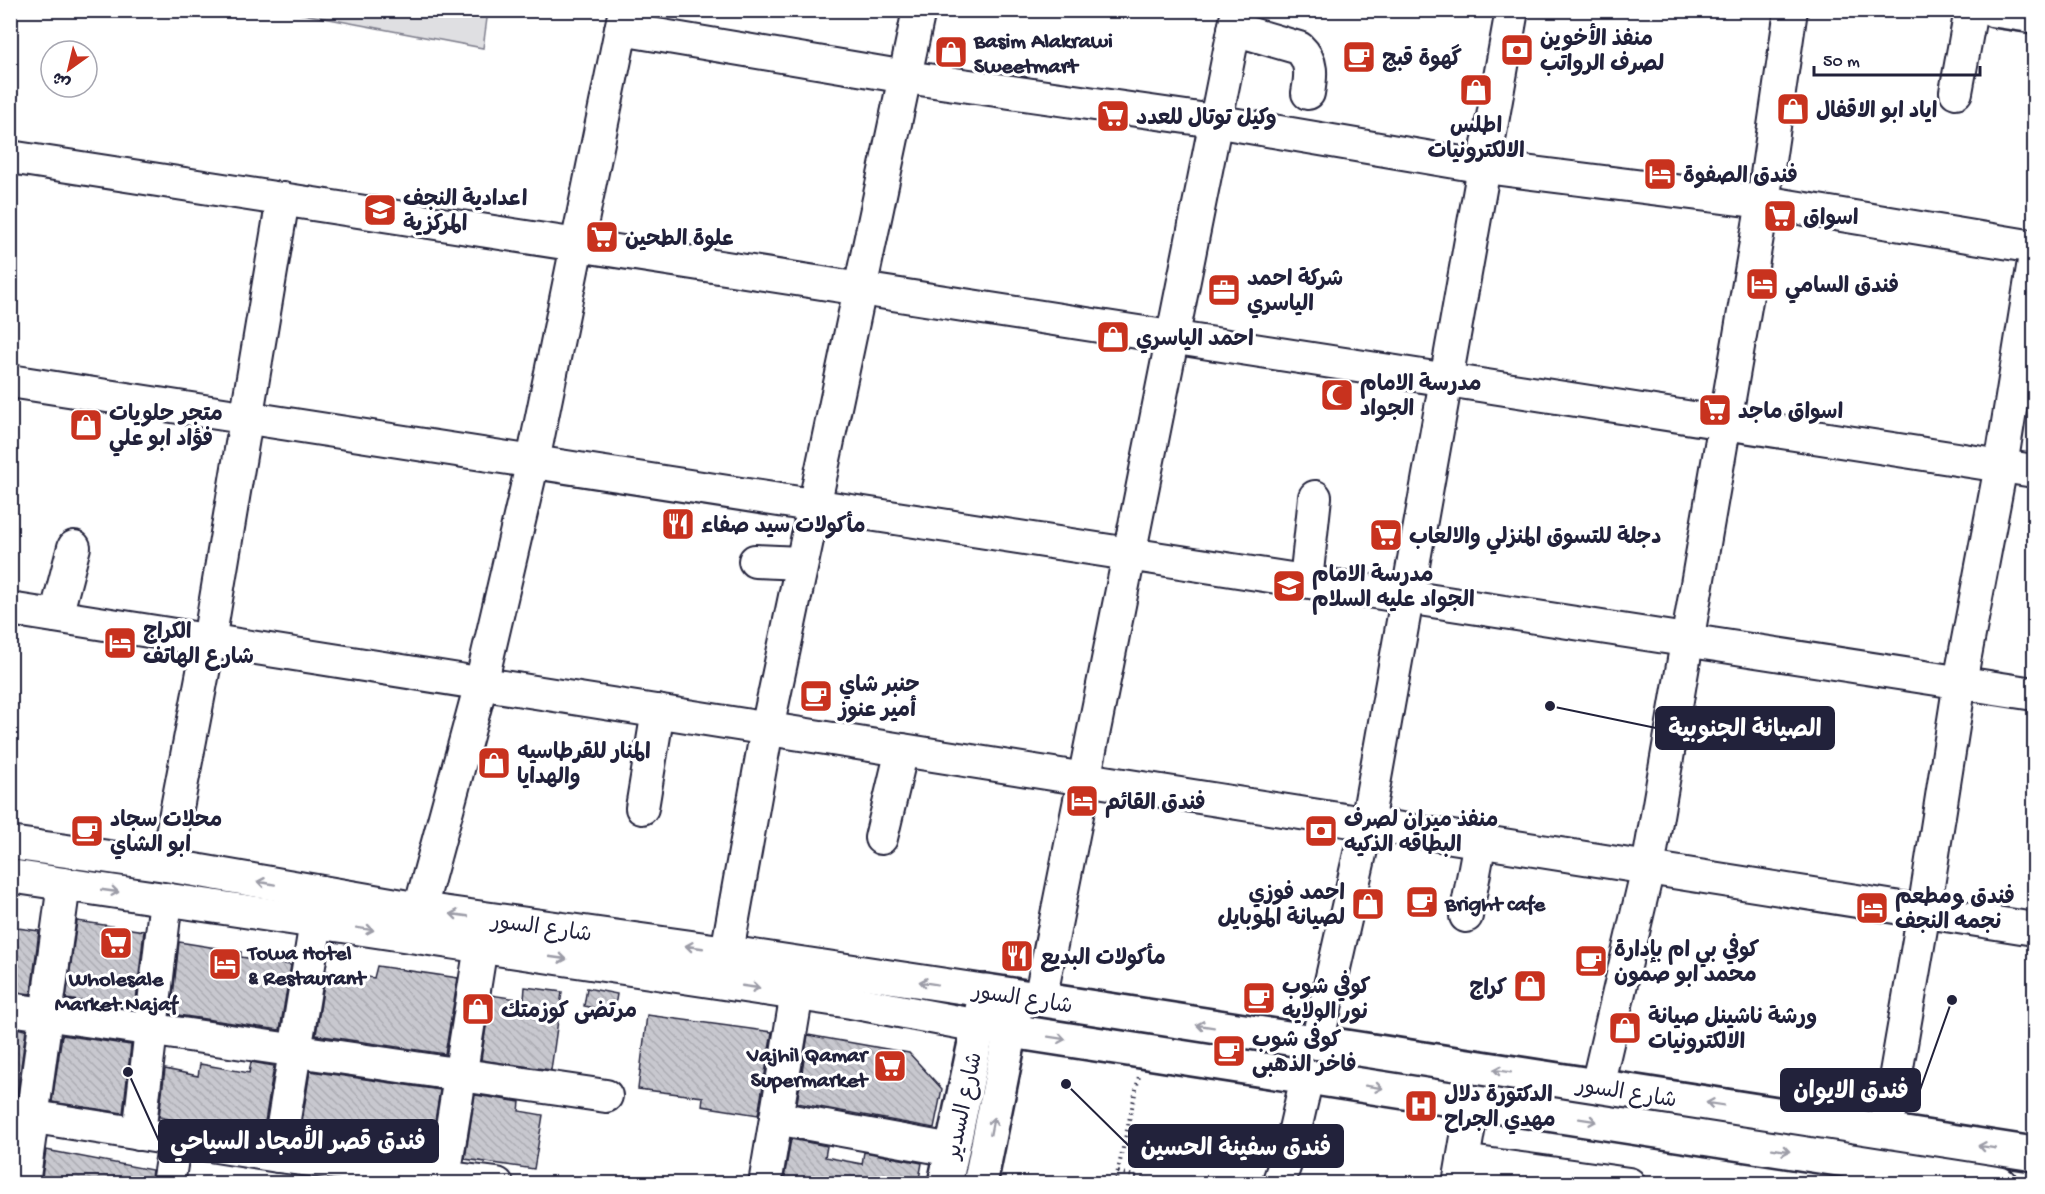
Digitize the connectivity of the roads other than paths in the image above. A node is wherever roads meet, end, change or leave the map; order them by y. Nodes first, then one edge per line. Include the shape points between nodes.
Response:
1 (919, 10) edge
2 (1512, 10) edge
3 (1791, 10) edge
4 (1971, 10) edge
5 (1994, 10) edge
6 (2034, 16) edge
7 (623, 20) edge
8 (1236, 20) edge
9 (906, 77) junction
10 (1956, 92) dead end
11 (1308, 93) dead end
12 (1214, 121) junction
13 (10, 157) edge
14 (1485, 167) junction
15 (283, 200) junction
16 (1763, 202) junction
17 (576, 245) junction
18 (2034, 248) edge
19 (2034, 261) edge
20 (861, 289) junction
21 (1171, 337) junction
22 (1447, 380) junction
23 (10, 381) edge
24 (246, 417) junction
25 (1725, 423) junction
26 (533, 461) junction
27 (2001, 466) junction
28 (2034, 471) edge
29 (1315, 497) dead end
30 (815, 505) junction
31 (74, 547) dead end
32 (1128, 554) junction
33 (755, 561) dead end
34 (801, 563) junction
35 (1306, 581) junction
36 (1408, 597) junction
37 (10, 609) edge
38 (56, 616) junction
39 (1687, 640) junction
40 (209, 641) junction
41 (1960, 682) junction
42 (481, 684) junction
43 (2034, 694) edge
44 (658, 711) junction
45 (767, 729) junction
46 (902, 750) junction
47 (1083, 778) junction
48 (642, 808) dead end
49 (1367, 823) junction
50 (881, 838) dead end
51 (1480, 841) junction
52 (10, 843) edge
53 (166, 865) junction
54 (1648, 868) junction
55 (10, 876) edge
56 (64, 884) junction
57 (165, 899) junction
58 (420, 909) junction
59 (1924, 911) junction
60 (1466, 916) dead end
61 (316, 922) junction
62 (2034, 929) edge
63 (481, 946) junction
64 (727, 952) junction
65 (854, 971) junction
66 (986, 991) junction
67 (797, 993) junction
68 (1029, 998) junction
69 (851, 1002) junction
70 (10, 1009) edge
71 (46, 1014) junction
72 (979, 1026) junction
73 (151, 1029) junction
74 (1011, 1031) junction
75 (1317, 1043) junction
76 (296, 1050) junction
77 (460, 1073) junction
78 (1306, 1077) junction
79 (1597, 1086) junction
80 (606, 1096) dead end
81 (1473, 1102) junction
82 (21, 1115) edge
83 (776, 1118) junction
84 (1886, 1131) junction
85 (139, 1134) junction
86 (175, 1140) junction
87 (952, 1150) junction
88 (2034, 1154) edge
89 (295, 1166) edge
90 (1461, 1172) edge
91 (444, 1177) junction
92 (23, 1184) edge
93 (168, 1184) edge
94 (497, 1184) edge
95 (765, 1184) edge
96 (945, 1184) edge
97 (980, 1184) edge
98 (1278, 1184) edge
99 (1629, 1184) edge
100 (2000, 1184) edge

1 - 9 street
2 - 14 street
3 - 16 street
4 - 10 street
5 - 6 main road
7 - 9 street
7 - 17 street
8 - 11 street via 1307,55 1311,75
8 - 12 street
9 - 12 street
9 - 20 street
12 - 14 street
12 - 21 street
13 - 15 street
14 - 16 street
14 - 22 street
15 - 17 street
15 - 24 street
16 - 18 street
16 - 25 street
17 - 20 street
17 - 26 street
19 - 27 street
20 - 21 street
20 - 30 street
21 - 22 street
21 - 32 street
22 - 25 street
22 - 36 street
23 - 24 street
24 - 26 street
24 - 40 street
25 - 27 street
25 - 39 street
26 - 30 street
26 - 42 street
27 - 28 street
27 - 41 street
29 - 35 street
30 - 32 street
30 - 34 street
31 - 38 street
32 - 35 street
32 - 47 street
33 - 34 street
34 - 45 street
35 - 36 street
36 - 39 street
36 - 49 street
37 - 38 street
38 - 40 street
39 - 41 street
39 - 54 street
40 - 42 street
40 - 53 street
41 - 43 street
41 - 59 street
42 - 44 street
42 - 58 street
44 - 45 street
44 - 48 street
45 - 46 street
45 - 64 street
46 - 47 street
46 - 50 street
47 - 49 street
47 - 68 street
49 - 51 street
49 - 75 street
51 - 54 street
51 - 60 street
52 - 53 street, شارع السور
58 -> 53 street, شارع السور
54 - 59 street
54 - 79 street
55 - 56 street, شارع السور
56 -> 57 street, شارع السور
56 - 71 street
57 - 61 street, شارع السور
57 - 73 street
64 -> 58 street, شارع السور
59 - 62 street
59 - 84 street
61 -> 63 street, شارع السور
61 - 76 street
63 -> 67 street, شارع السور
63 - 77 street
64 - 65 street, شارع السور
66 -> 65 street, شارع السور
65 - 69 street
66 - 68 main road, شارع السور
66 - 72 main road, شارع السدير
67 - 69 street, شارع السور
67 - 83 street
68 - 74 main road, شارع السدير
75 -> 68 main road, شارع السور
69 - 72 street, شارع السور
70 - 71 street
71 - 73 street
71 - 82 street
72 - 74 main road, شارع السور
72 - 87 main road, شارع السدير
73 - 76 street
73 - 85 street
74 -> 78 main road, شارع السور
97 -> 74 main road, شارع السدير
79 -> 75 main road, شارع السور
76 - 77 street
76 - 89 street
77 - 80 street
77 - 91 street
78 -> 81 main road, شارع السور
78 - 98 street via 1291,1147
84 -> 79 main road, شارع السور
81 - 90 street
81 -> 100 main road, شارع السور
82 - 85 street
82 - 92 street
83 - 87 street
83 - 95 street
88 -> 84 main road, شارع السور
85 - 86 street
86 - 89 street
86 - 93 street
87 - 96 main road, شارع السدير
89 - 91 street
90 - 99 street
91 - 94 street

